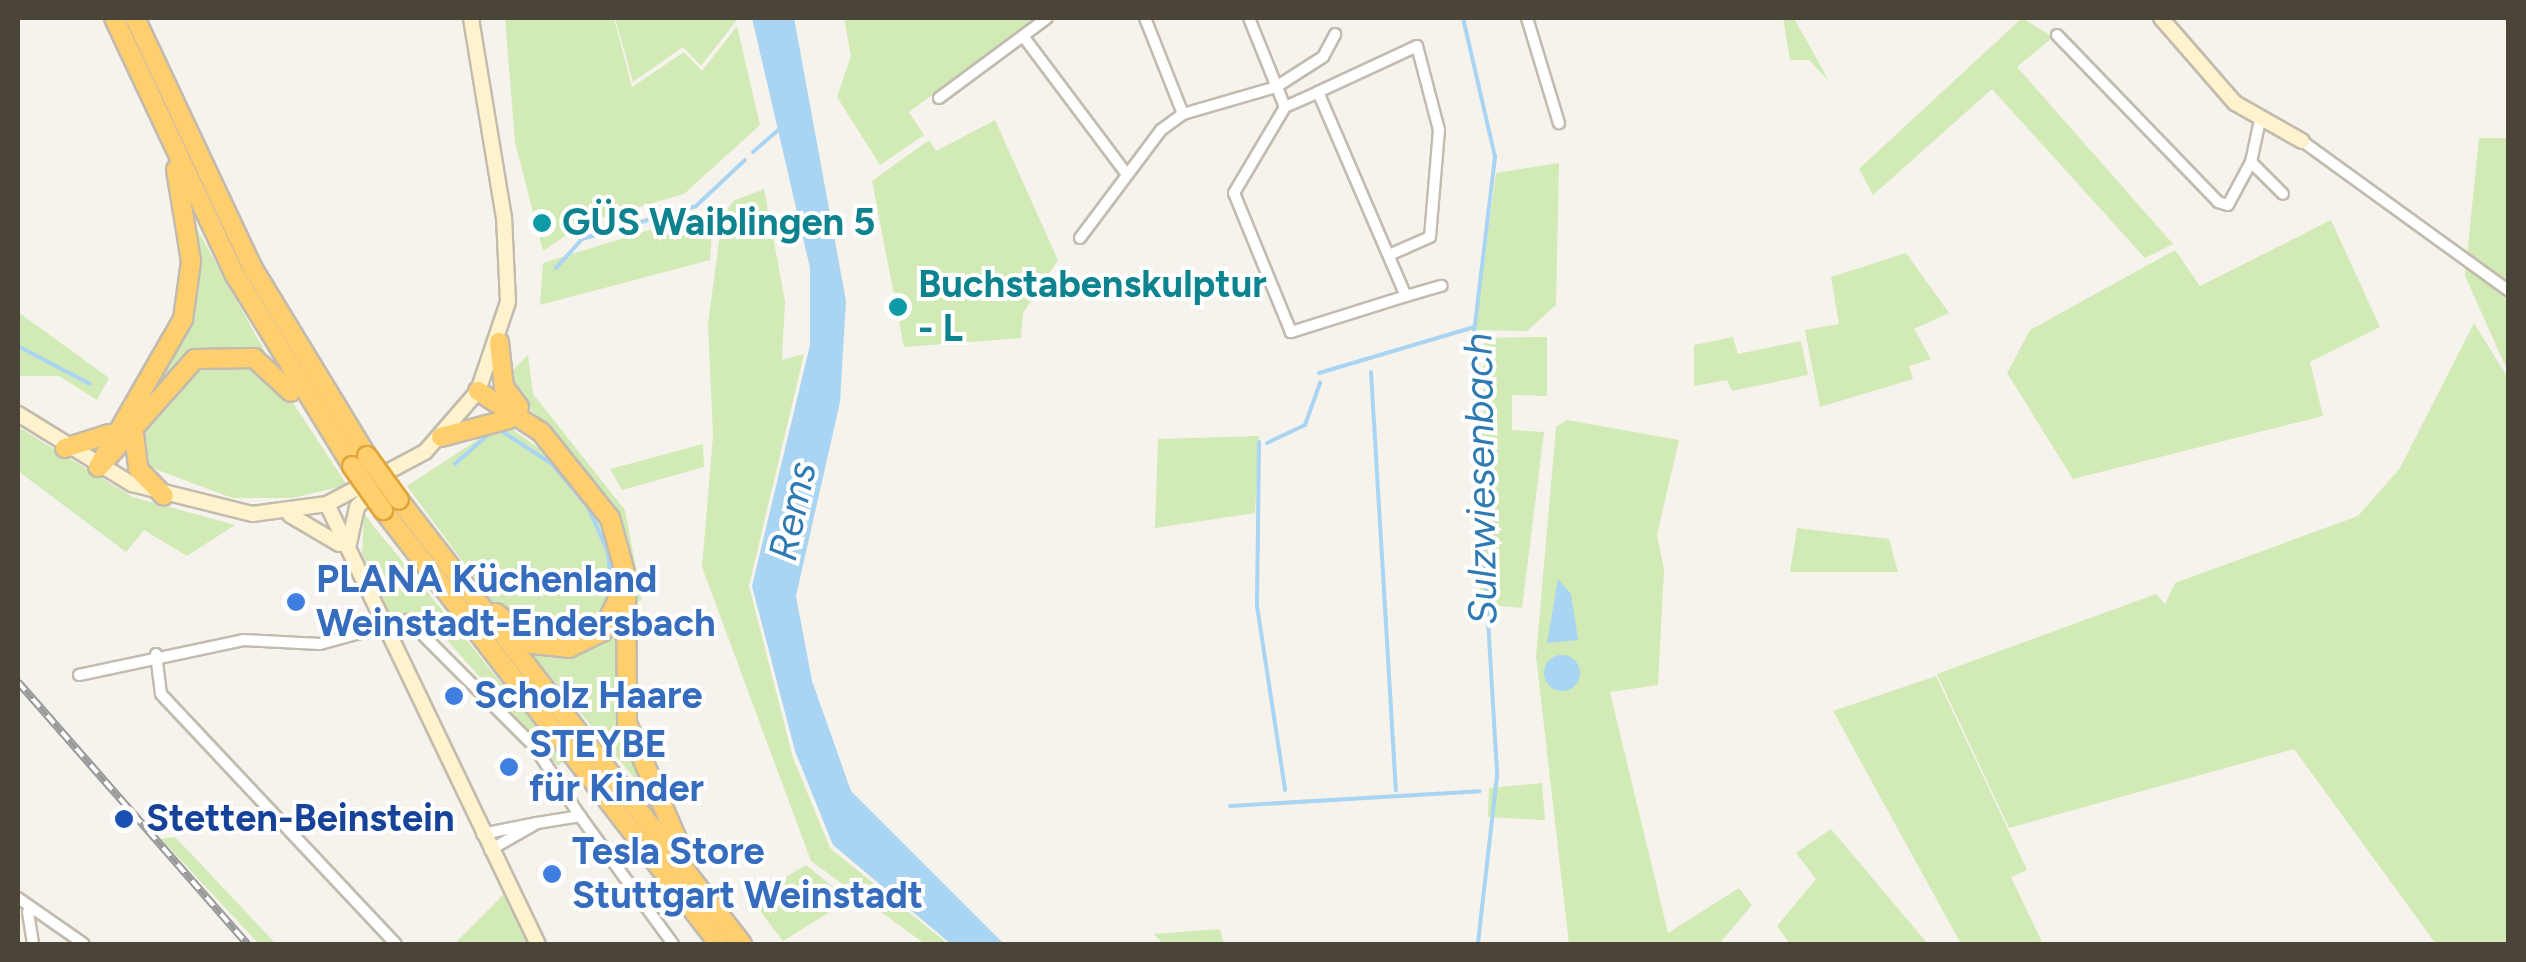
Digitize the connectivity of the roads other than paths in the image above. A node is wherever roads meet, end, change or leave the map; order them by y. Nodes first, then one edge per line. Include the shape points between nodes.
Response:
1 (114, 18) edge
2 (135, 18) edge
3 (1048, 18) edge
4 (1144, 18) edge
5 (1249, 18) edge
6 (1527, 18) edge
7 (2161, 18) edge
8 (474, 23) edge
9 (1335, 34) dead end
10 (1023, 36) junction
11 (2057, 36) dead end
12 (1276, 86) junction
13 (1318, 92) junction
14 (939, 98) dead end
15 (1285, 107) junction
16 (1183, 114) junction
17 (2260, 120) junction
18 (1559, 122) dead end
19 (2302, 142) joint
20 (176, 161) junction
21 (2251, 162) junction
22 (1125, 172) junction
23 (2283, 194) dead end
24 (1080, 238) dead end
25 (1389, 255) junction
26 (1442, 286) dead end
27 (2508, 290) edge
28 (1406, 296) junction
29 (499, 342) junction
30 (478, 391) junction
31 (315, 410) junction
32 (18, 414) edge
33 (518, 420) junction
34 (126, 428) junction
35 (440, 436) junction
36 (65, 448) junction
37 (360, 461) junction
38 (98, 468) junction
39 (380, 483) junction
40 (164, 496) junction
41 (328, 504) junction
42 (391, 505) junction
43 (285, 513) junction
44 (348, 554) junction
45 (475, 602) junction
46 (379, 623) junction
47 (156, 654) junction
48 (79, 675) dead end
49 (580, 816) junction
50 (537, 823) junction
51 (482, 834) junction
52 (490, 850) junction
53 (682, 862) junction
54 (18, 898) edge
55 (28, 912) junction
56 (34, 944) edge
57 (84, 944) edge
58 (396, 944) edge
59 (538, 944) edge
60 (673, 944) edge
61 (719, 944) edge
62 (742, 944) edge

1 - 20 highway
2 - 37 highway via 252,267
3 - 10 street
4 - 16 street
5 - 12 street
6 - 18 street
7 - 17 main road via 2192,60
8 - 29 main road via 509,256
9 - 12 street via 1323,57
10 - 14 street
10 - 22 street
11 - 21 street via 2218,202 2228,206
12 - 15 street
12 - 16 street
13 - 15 street
13 - 25 street
13 - 25 street via 1417,46 1439,130 1430,237
15 - 28 street via 1234,194 1291,332
16 - 22 street
17 - 19 main road
17 - 21 street
19 - 27 street
20 - 31 highway
20 - 34 highway via 191,261 186,305
21 - 23 street
22 - 24 street
25 - 28 street
26 - 28 street
29 - 30 main road
29 - 33 highway via 505,388
30 - 33 highway
30 - 35 main road
31 - 34 highway via 264,363 214,353 180,368
31 - 37 highway
32 - 36 main road
33 - 35 highway
33 - 45 highway via 599,511 617,558 619,604 596,637 559,649 534,644
33 - 53 highway via 567,459 615,530 628,588 628,723
34 - 36 highway
34 - 38 highway
34 - 40 highway via 138,469
35 - 39 main road
36 - 38 main road
37 - 42 highway, bridge
38 - 40 main road
39 - 41 main road
39 - 44 main road via 357,506
40 - 43 main road
41 - 43 main road
41 - 44 main road
42 - 45 highway
42 - 61 highway
43 - 44 main road via 314,522
44 - 46 main road
45 - 53 highway
46 - 47 street via 320,644 242,640
46 - 49 street via 425,628 534,746
46 - 51 main road
47 - 48 street
47 - 58 street via 161,694
49 - 50 street
49 - 60 street
50 - 51 street
50 - 52 street
51 - 52 main road
52 - 59 main road
53 - 62 highway
54 - 55 street
55 - 56 street
55 - 57 street

